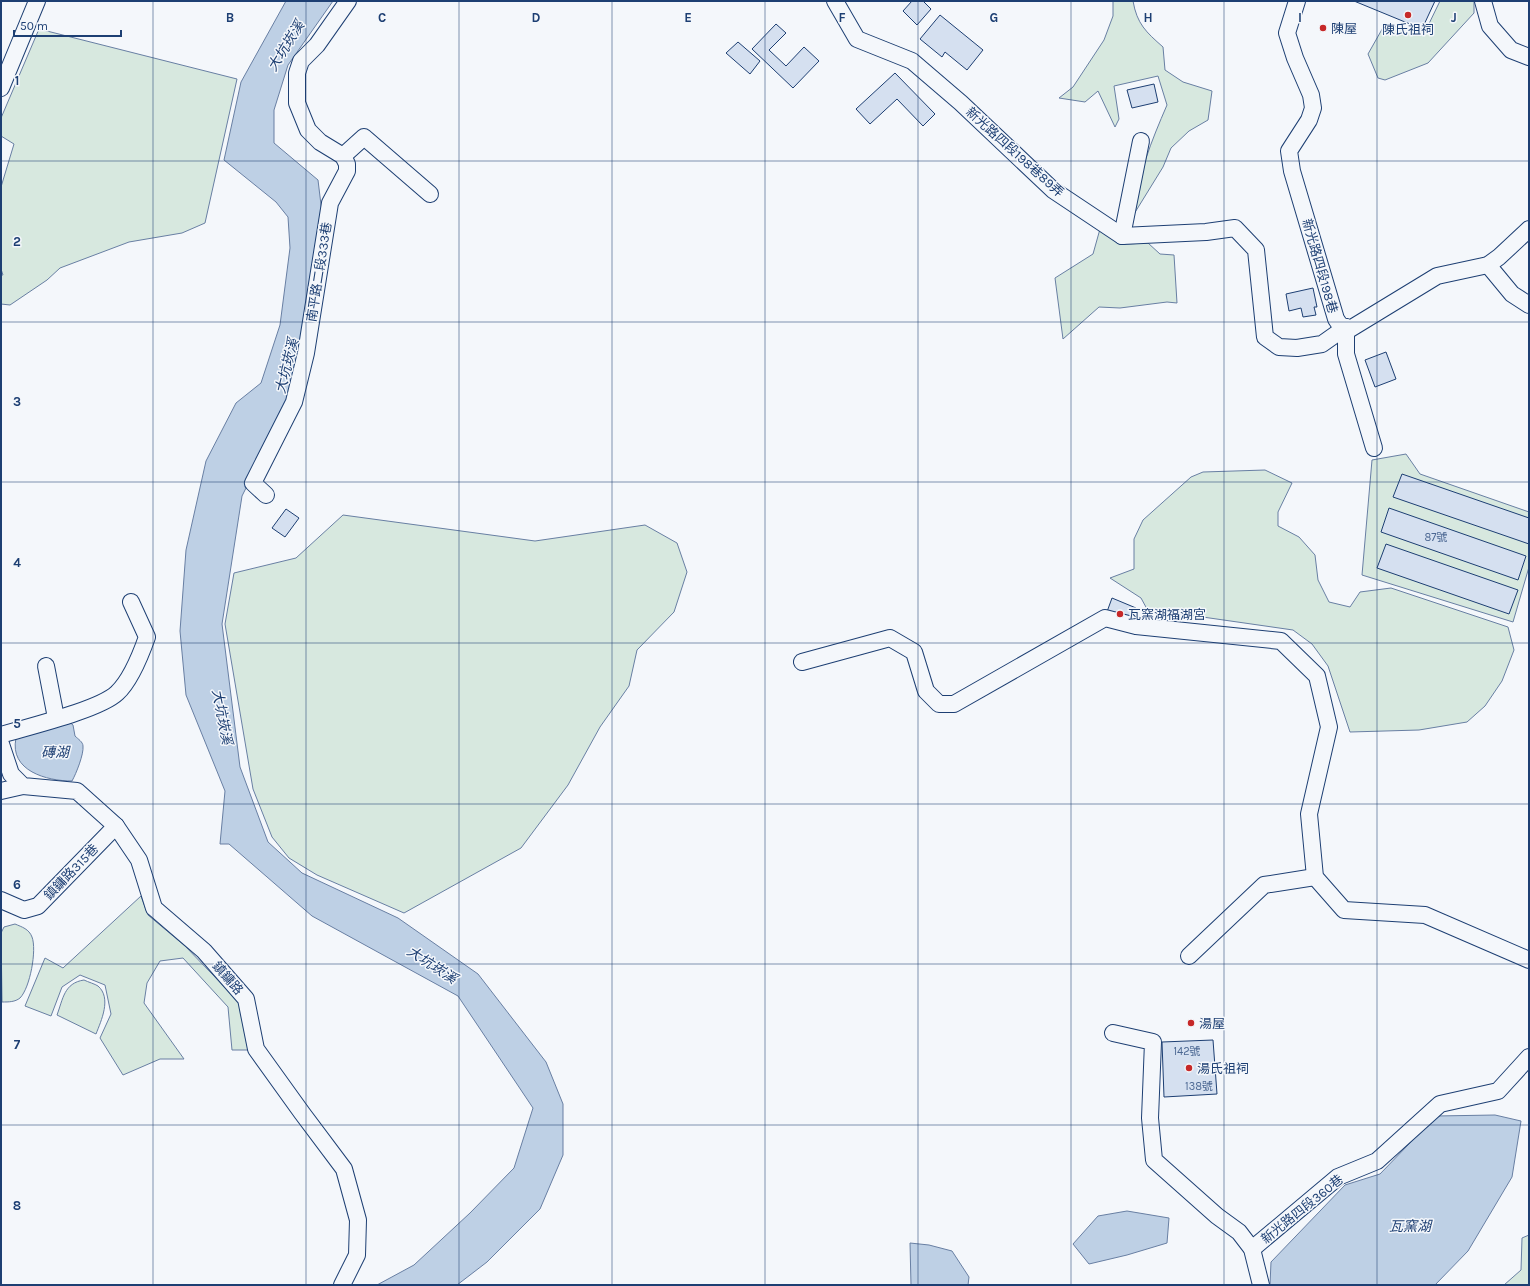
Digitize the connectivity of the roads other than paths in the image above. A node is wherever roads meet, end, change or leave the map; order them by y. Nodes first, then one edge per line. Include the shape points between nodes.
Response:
1 (37, 1) edge
2 (348, 1) edge
3 (835, 1) edge
4 (1297, 1) edge
5 (1483, 1) edge
6 (1529, 57) edge
7 (1, 88) edge
8 (1142, 141) dead end
9 (343, 156) junction
10 (430, 194) dead end
11 (1529, 229) edge
12 (1122, 236) junction
13 (1488, 265) junction
14 (1529, 305) edge
15 (1346, 327) junction
16 (1374, 448) dead end
17 (266, 495) dead end
18 (131, 602) dead end
19 (802, 662) dead end
20 (46, 666) dead end
21 (56, 718) junction
22 (1, 735) edge
23 (1, 744) edge
24 (23, 786) junction
25 (1, 791) edge
26 (116, 826) junction
27 (1315, 877) junction
28 (1, 900) edge
29 (1189, 956) dead end
30 (1529, 960) edge
31 (1113, 1033) dead end
32 (1529, 1057) edge
33 (1252, 1249) junction
34 (342, 1285) edge
35 (1261, 1285) edge

1 - 7 street
2 - 9 street via 317,45 301,61 296,88 300,114 308,130 320,142
3 - 12 street, 新光路四段198巷89弄 via 857,39 912,61 961,103 1053,190
4 - 15 street, 新光路四段198巷 via 1287,34 1311,95 1313,108 1289,151 1292,171 1336,319 1340,325
5 - 6 street via 1490,26 1511,50
8 - 12 street
9 - 10 street via 364,137
9 - 17 street, 南平路二段333巷 via 347,171 330,203 306,353 294,402 253,483
11 - 13 street, 新光路四段198巷
12 - 15 street via 1234,228 1256,250 1265,337 1279,347 1297,348 1322,344
13 - 14 street via 1512,294
13 - 15 street, 新光路四段198巷 via 1437,276 1350,329
15 - 16 street via 1346,354
18 - 21 street via 147,637 140,658 117,693 101,704
19 - 27 street via 890,638 914,652 926,691 938,704 954,704 1105,618 1136,626 1281,641 1316,676 1329,727 1309,814
20 - 21 street
21 - 22 street
23 - 24 street via 11,774
24 - 25 street, 鎮鏞路
24 - 26 street, 鎮鏞路 via 77,791
26 - 28 street, 鎮鏞路315巷 via 38,906 24,910
26 - 34 street, 鎮鏞路 via 139,860 154,908 204,951 246,999 256,1049 344,1169 358,1220 357,1256
27 - 29 street via 1264,885
27 - 30 street via 1344,910 1425,915
31 - 33 street via 1153,1042 1150,1118 1154,1160 1217,1216 1240,1232
32 - 33 street, 新光路四段360巷 via 1498,1091 1440,1104 1377,1161 1338,1177
33 - 35 street

